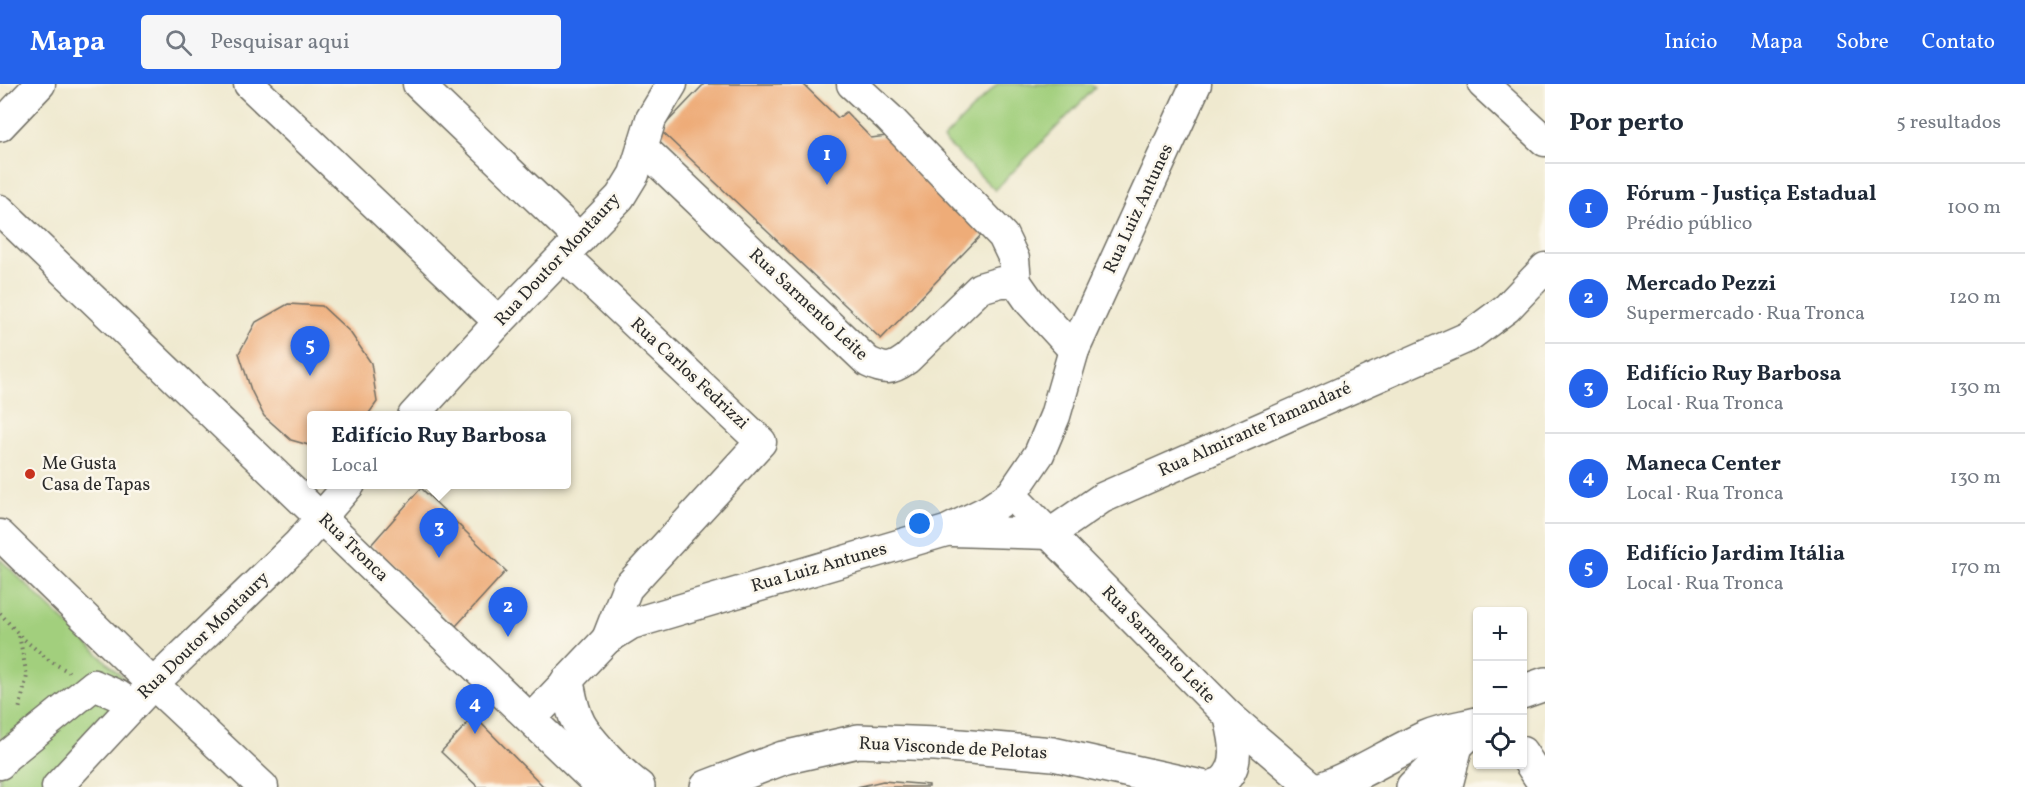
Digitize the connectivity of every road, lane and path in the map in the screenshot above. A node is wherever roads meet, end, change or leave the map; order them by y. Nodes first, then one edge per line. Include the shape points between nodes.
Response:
1 (40, 84) edge
2 (249, 84) edge
3 (418, 84) edge
4 (672, 84) edge
5 (852, 84) edge
6 (1196, 84) edge
7 (1483, 84) edge
8 (0, 126) edge
9 (1545, 141) edge
10 (642, 147) junction
11 (0, 210) edge
12 (572, 248) junction
13 (1545, 268) edge
14 (1016, 282) junction
15 (499, 322) junction
16 (1074, 350) junction
17 (419, 411) edge
18 (346, 489) edge
19 (1011, 495) junction
20 (321, 517) junction
21 (946, 531) junction
22 (1050, 534) junction
23 (0, 535) edge
24 (0, 613) edge
25 (19, 635) junction
26 (607, 639) junction
27 (567, 682) junction
28 (153, 684) junction
29 (1545, 684) edge
30 (94, 685) junction
31 (1527, 690) edge
32 (133, 705) junction
33 (17, 716) dead end
34 (1229, 716) junction
35 (531, 719) junction
36 (1471, 731) edge
37 (1527, 760) edge
38 (0, 764) edge
39 (57, 787) edge
40 (263, 787) edge
41 (601, 787) edge
42 (638, 787) edge
43 (707, 787) edge
44 (1202, 787) edge
45 (1210, 787) edge
46 (1312, 787) edge
47 (1326, 787) edge
48 (1413, 787) edge
49 (1447, 787) edge
50 (1545, 787) edge

1 - 8 street
2 - 15 street
3 - 12 street
4 - 10 street, Rua Doutor Montaury via 651,119
5 - 14 street via 1003,236 1014,259
6 - 16 street, Rua Luiz Antunes
7 - 9 street
10 - 12 street, Rua Doutor Montaury via 634,174 620,196
10 - 14 street, Rua Sarmento Leite via 868,362 882,368 894,368 907,359 980,288
11 - 20 street, Rua Tronca
12 - 15 street, Rua Doutor Montaury
12 - 26 street, Rua Carlos Fedrizzi via 761,442 627,588
13 - 22 street, Rua Almirante Tamandaré via 1507,308 1468,336 1102,498
14 - 16 street
15 - 17 street, Rua Doutor Montaury
16 - 19 street, Rua Luiz Antunes via 1055,416 1039,454
18 - 20 street, Rua Doutor Montaury
19 - 21 street, Rua Luiz Antunes
19 - 22 street, Rua Sarmento Leite
20 - 28 street, Rua Doutor Montaury
20 - 35 street, Rua Tronca
21 - 22 street
21 - 26 street, Rua Luiz Antunes via 646,619
22 - 34 street, Rua Sarmento Leite
23 - 28 street
24 - 25 path
25 - 30 path via 50,661
25 - 33 path via 27,676
26 - 27 street, Rua Luiz Antunes
27 - 35 street, Rua Luiz Antunes
27 - 42 main road via 580,726
28 - 32 street, Rua Doutor Montaury
28 - 40 street
29 - 31 main road
30 - 32 street
30 - 38 street
32 - 39 street, Rua Doutor Montaury
34 - 45 street via 1236,751 1232,766 1223,781
34 - 46 street, Rua Sarmento Leite
35 - 41 street, Rua Tronca
36 - 47 main road via 1448,730 1427,737
36 - 48 main road
36 - 49 street
37 - 50 street
43 - 44 main road, Rua Visconde de Pelotas via 783,758 858,741 1053,754

